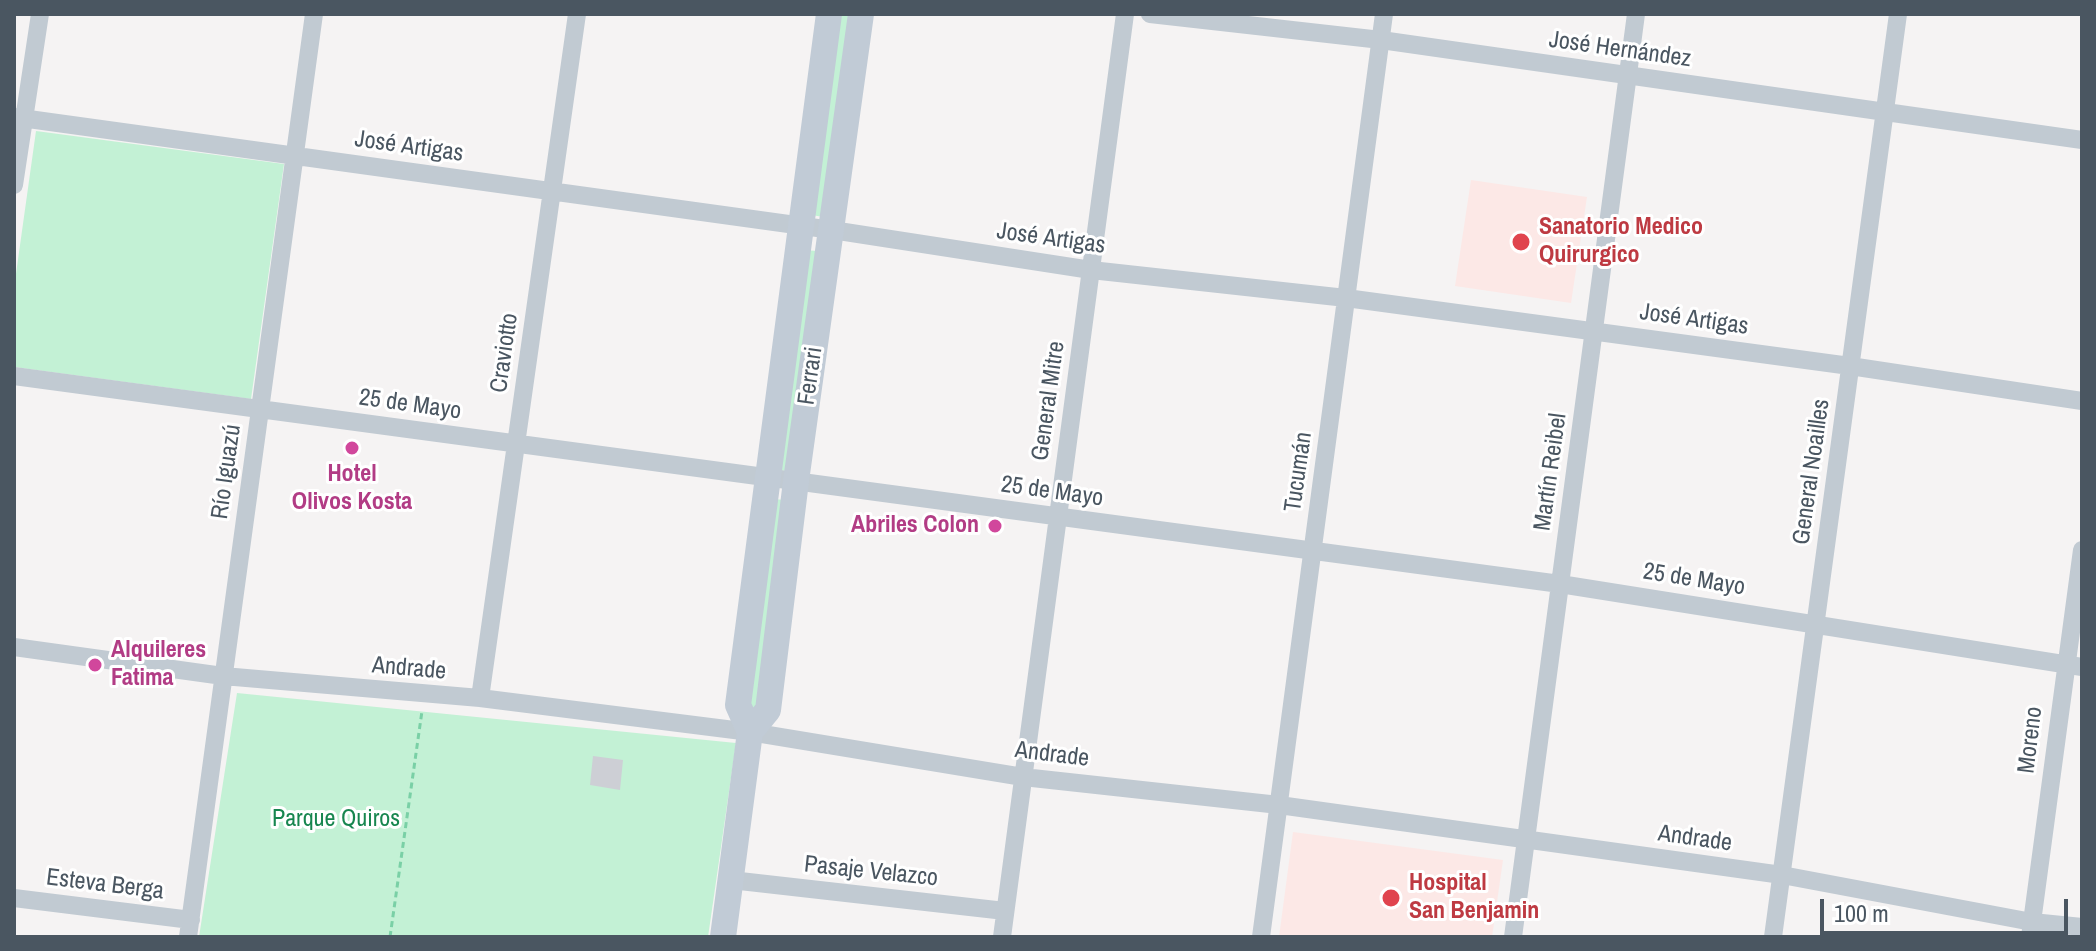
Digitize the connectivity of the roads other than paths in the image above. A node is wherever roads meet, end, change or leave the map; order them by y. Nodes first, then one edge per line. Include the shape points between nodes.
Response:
1 (40, 14) edge
2 (314, 14) edge
3 (577, 14) edge
4 (829, 14) edge
5 (861, 14) edge
6 (1125, 14) edge
7 (1150, 14) edge
8 (1384, 14) edge
9 (1636, 14) edge
10 (1898, 14) edge
11 (1381, 40) junction
12 (1628, 76) junction
13 (1884, 111) junction
14 (20, 118) edge
15 (2082, 140) edge
16 (295, 156) junction
17 (14, 185) edge
18 (552, 191) junction
19 (801, 226) junction
20 (832, 230) junction
21 (1091, 270) junction
22 (1346, 298) junction
23 (1594, 331) junction
24 (1850, 366) junction
25 (14, 376) edge
26 (2082, 401) edge
27 (260, 409) junction
28 (516, 444) junction
29 (766, 478) junction
30 (796, 481) junction
31 (1058, 517) junction
32 (2082, 550) edge
33 (1312, 551) junction
34 (1560, 584) junction
35 (1815, 623) junction
36 (14, 647) edge
37 (2074, 666) edge
38 (223, 676) junction
39 (480, 698) junction
40 (750, 732) junction
41 (1023, 777) junction
42 (1279, 805) junction
43 (1526, 840) junction
44 (1782, 875) junction
45 (731, 880) junction
46 (14, 898) edge
47 (1005, 911) junction
48 (2082, 927) edge
49 (189, 928) edge
50 (2031, 929) edge
51 (723, 937) edge
52 (1002, 937) edge
53 (1261, 937) edge
54 (1513, 937) edge
55 (1773, 937) edge

1 - 14 street
2 - 16 street, Río Iguazú
3 - 18 street, Craviotto
4 - 19 main road, Ferrari
5 - 20 main road, Ferrari
6 - 21 street, General Mitre
7 - 11 street, José Hernández
8 - 11 street, Tucumán
9 - 12 street, Martín Reibel
10 - 13 street, General Noailles
11 - 12 street, José Hernández
11 - 22 street, Tucumán
12 - 13 street, José Hernández
12 - 23 street, Martín Reibel
13 - 15 street, José Hernández
13 - 24 street, General Noailles
14 - 16 street, José Artigas
14 - 17 street
16 - 18 street, José Artigas
16 - 27 street, Río Iguazú
18 - 19 street, José Artigas
18 - 28 street, Craviotto
19 - 20 street, José Artigas
19 - 29 main road, Ferrari
20 - 21 street, José Artigas
20 - 30 main road, Ferrari
21 - 22 street, José Artigas
21 - 31 street, General Mitre
22 - 23 street, José Artigas
22 - 33 street, Tucumán
23 - 24 street, José Artigas
23 - 34 street, Martín Reibel
24 - 26 street, José Artigas
24 - 35 street, General Noailles
25 - 27 street, 25 de Mayo
27 - 28 street, 25 de Mayo
27 - 38 street, Río Iguazú
28 - 29 street, 25 de Mayo
28 - 39 street, Craviotto
29 - 30 street, 25 de Mayo
29 - 40 main road, Ferrari via 738,705
30 - 31 street, 25 de Mayo
30 - 40 main road, Ferrari via 768,710
31 - 33 street, 25 de Mayo
31 - 41 street, General Mitre
32 - 37 street, Moreno
33 - 34 street, 25 de Mayo
33 - 42 street, Tucumán
34 - 35 street, 25 de Mayo
34 - 43 street, Martín Reibel
35 - 37 street, 25 de Mayo
35 - 44 street, General Noailles
36 - 38 street, Andrade
37 - 50 street, Moreno
38 - 39 street, Andrade
38 - 49 street, Río Iguazú
39 - 40 street, Andrade
40 - 41 street, Andrade
40 - 45 main road, Ferrari
41 - 42 street, Andrade
41 - 47 street, General Mitre
42 - 43 street, Andrade
42 - 53 street, Tucumán
43 - 44 street, Andrade
43 - 54 street, Martín Reibel
44 - 50 street, Andrade
44 - 55 street, General Noailles
45 - 47 street, Pasaje Velazco
45 - 51 main road, Ferrari
46 - 49 street, Esteva Berga
47 - 52 street, General Mitre
48 - 50 street, Andrade

